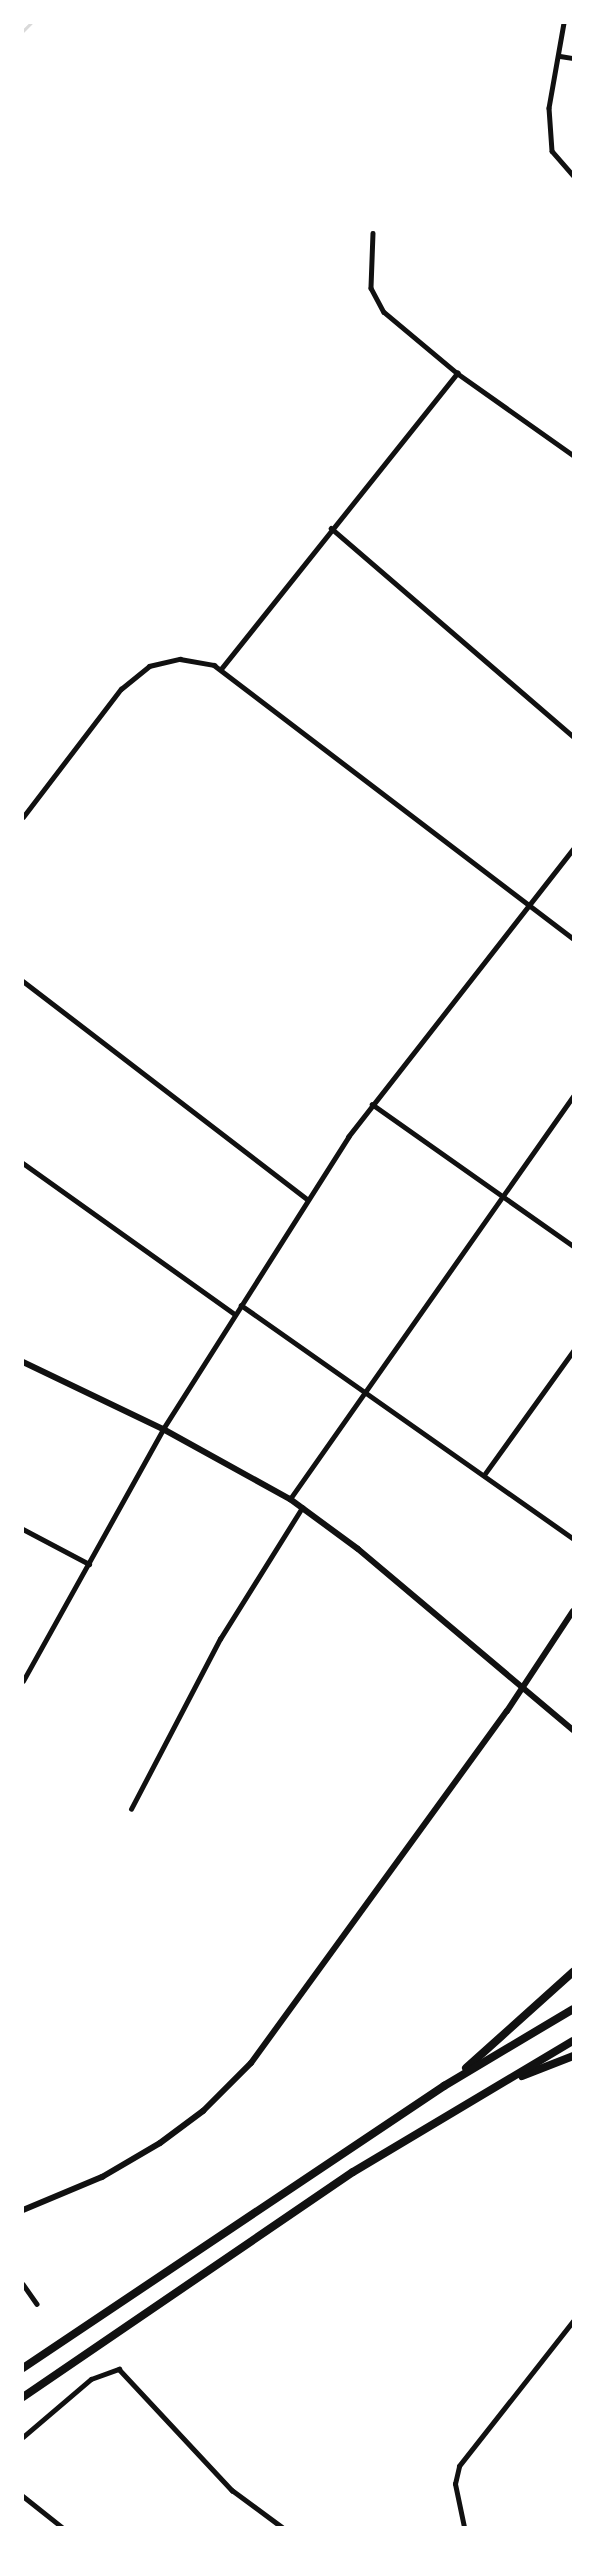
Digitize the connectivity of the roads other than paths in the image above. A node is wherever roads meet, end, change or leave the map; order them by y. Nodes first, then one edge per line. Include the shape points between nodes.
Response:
1 (564, 23) edge
2 (560, 56) junction
3 (573, 58) edge
4 (573, 175) edge
5 (373, 233) dead end
6 (457, 373) junction
7 (573, 455) edge
8 (331, 528) junction
9 (221, 668) junction
10 (573, 736) edge
11 (23, 817) edge
12 (573, 849) edge
13 (530, 906) junction
14 (573, 938) edge
15 (23, 981) edge
16 (573, 1096) edge
17 (372, 1104) junction
18 (23, 1163) edge
19 (500, 1195) junction
20 (307, 1199) junction
21 (573, 1246) edge
22 (241, 1305) junction
23 (235, 1314) junction
24 (573, 1351) edge
25 (23, 1362) edge
26 (364, 1389) junction
27 (163, 1430) junction
28 (484, 1475) junction
29 (290, 1499) junction
30 (303, 1507) junction
31 (23, 1529) edge
32 (573, 1538) edge
33 (89, 1564) junction
34 (573, 1611) edge
35 (23, 1681) edge
36 (523, 1688) junction
37 (573, 1730) edge
38 (131, 1810) dead end
39 (573, 1972) edge
40 (573, 2009) edge
41 (573, 2041) edge
42 (573, 2056) edge
43 (444, 2086) junction
44 (496, 2086) junction
45 (23, 2210) edge
46 (23, 2284) edge
47 (37, 2304) dead end
48 (573, 2321) edge
49 (23, 2368) edge
50 (23, 2397) edge
51 (23, 2437) edge
52 (23, 2496) edge
53 (62, 2527) edge
54 (282, 2527) edge
55 (464, 2527) edge

1 - 2 street
2 - 3 street
2 - 4 street via 550,108 552,151
5 - 6 street via 370,274 374,296 384,312
6 - 7 street
6 - 8 street
8 - 9 street
8 - 10 street
9 - 11 street via 180,659 149,666 121,689
9 - 13 street
12 - 13 street
13 - 14 street
13 - 17 street
15 - 20 street
16 - 19 street
17 - 19 street
17 - 20 street
18 - 23 street
19 - 21 street
19 - 26 street
20 - 22 street
22 - 23 street
22 - 26 street
23 - 27 street
24 - 28 street
25 - 27 main road
26 - 28 street
26 - 29 street
27 - 29 main road
27 - 33 street
28 - 32 street
29 - 30 main road
30 - 36 main road
30 - 38 street via 220,1639
31 - 33 street
33 - 35 street
34 - 36 main road
36 - 37 main road
36 - 45 main road via 338,1947 229,2086 139,2156
39 - 43 highway
40 - 43 highway
41 - 44 highway
42 - 44 highway
43 - 49 highway
44 - 50 highway via 353,2172
46 - 47 street
48 - 55 street via 459,2466 455,2484
51 - 54 street via 91,2379 119,2369 232,2490
52 - 53 street

